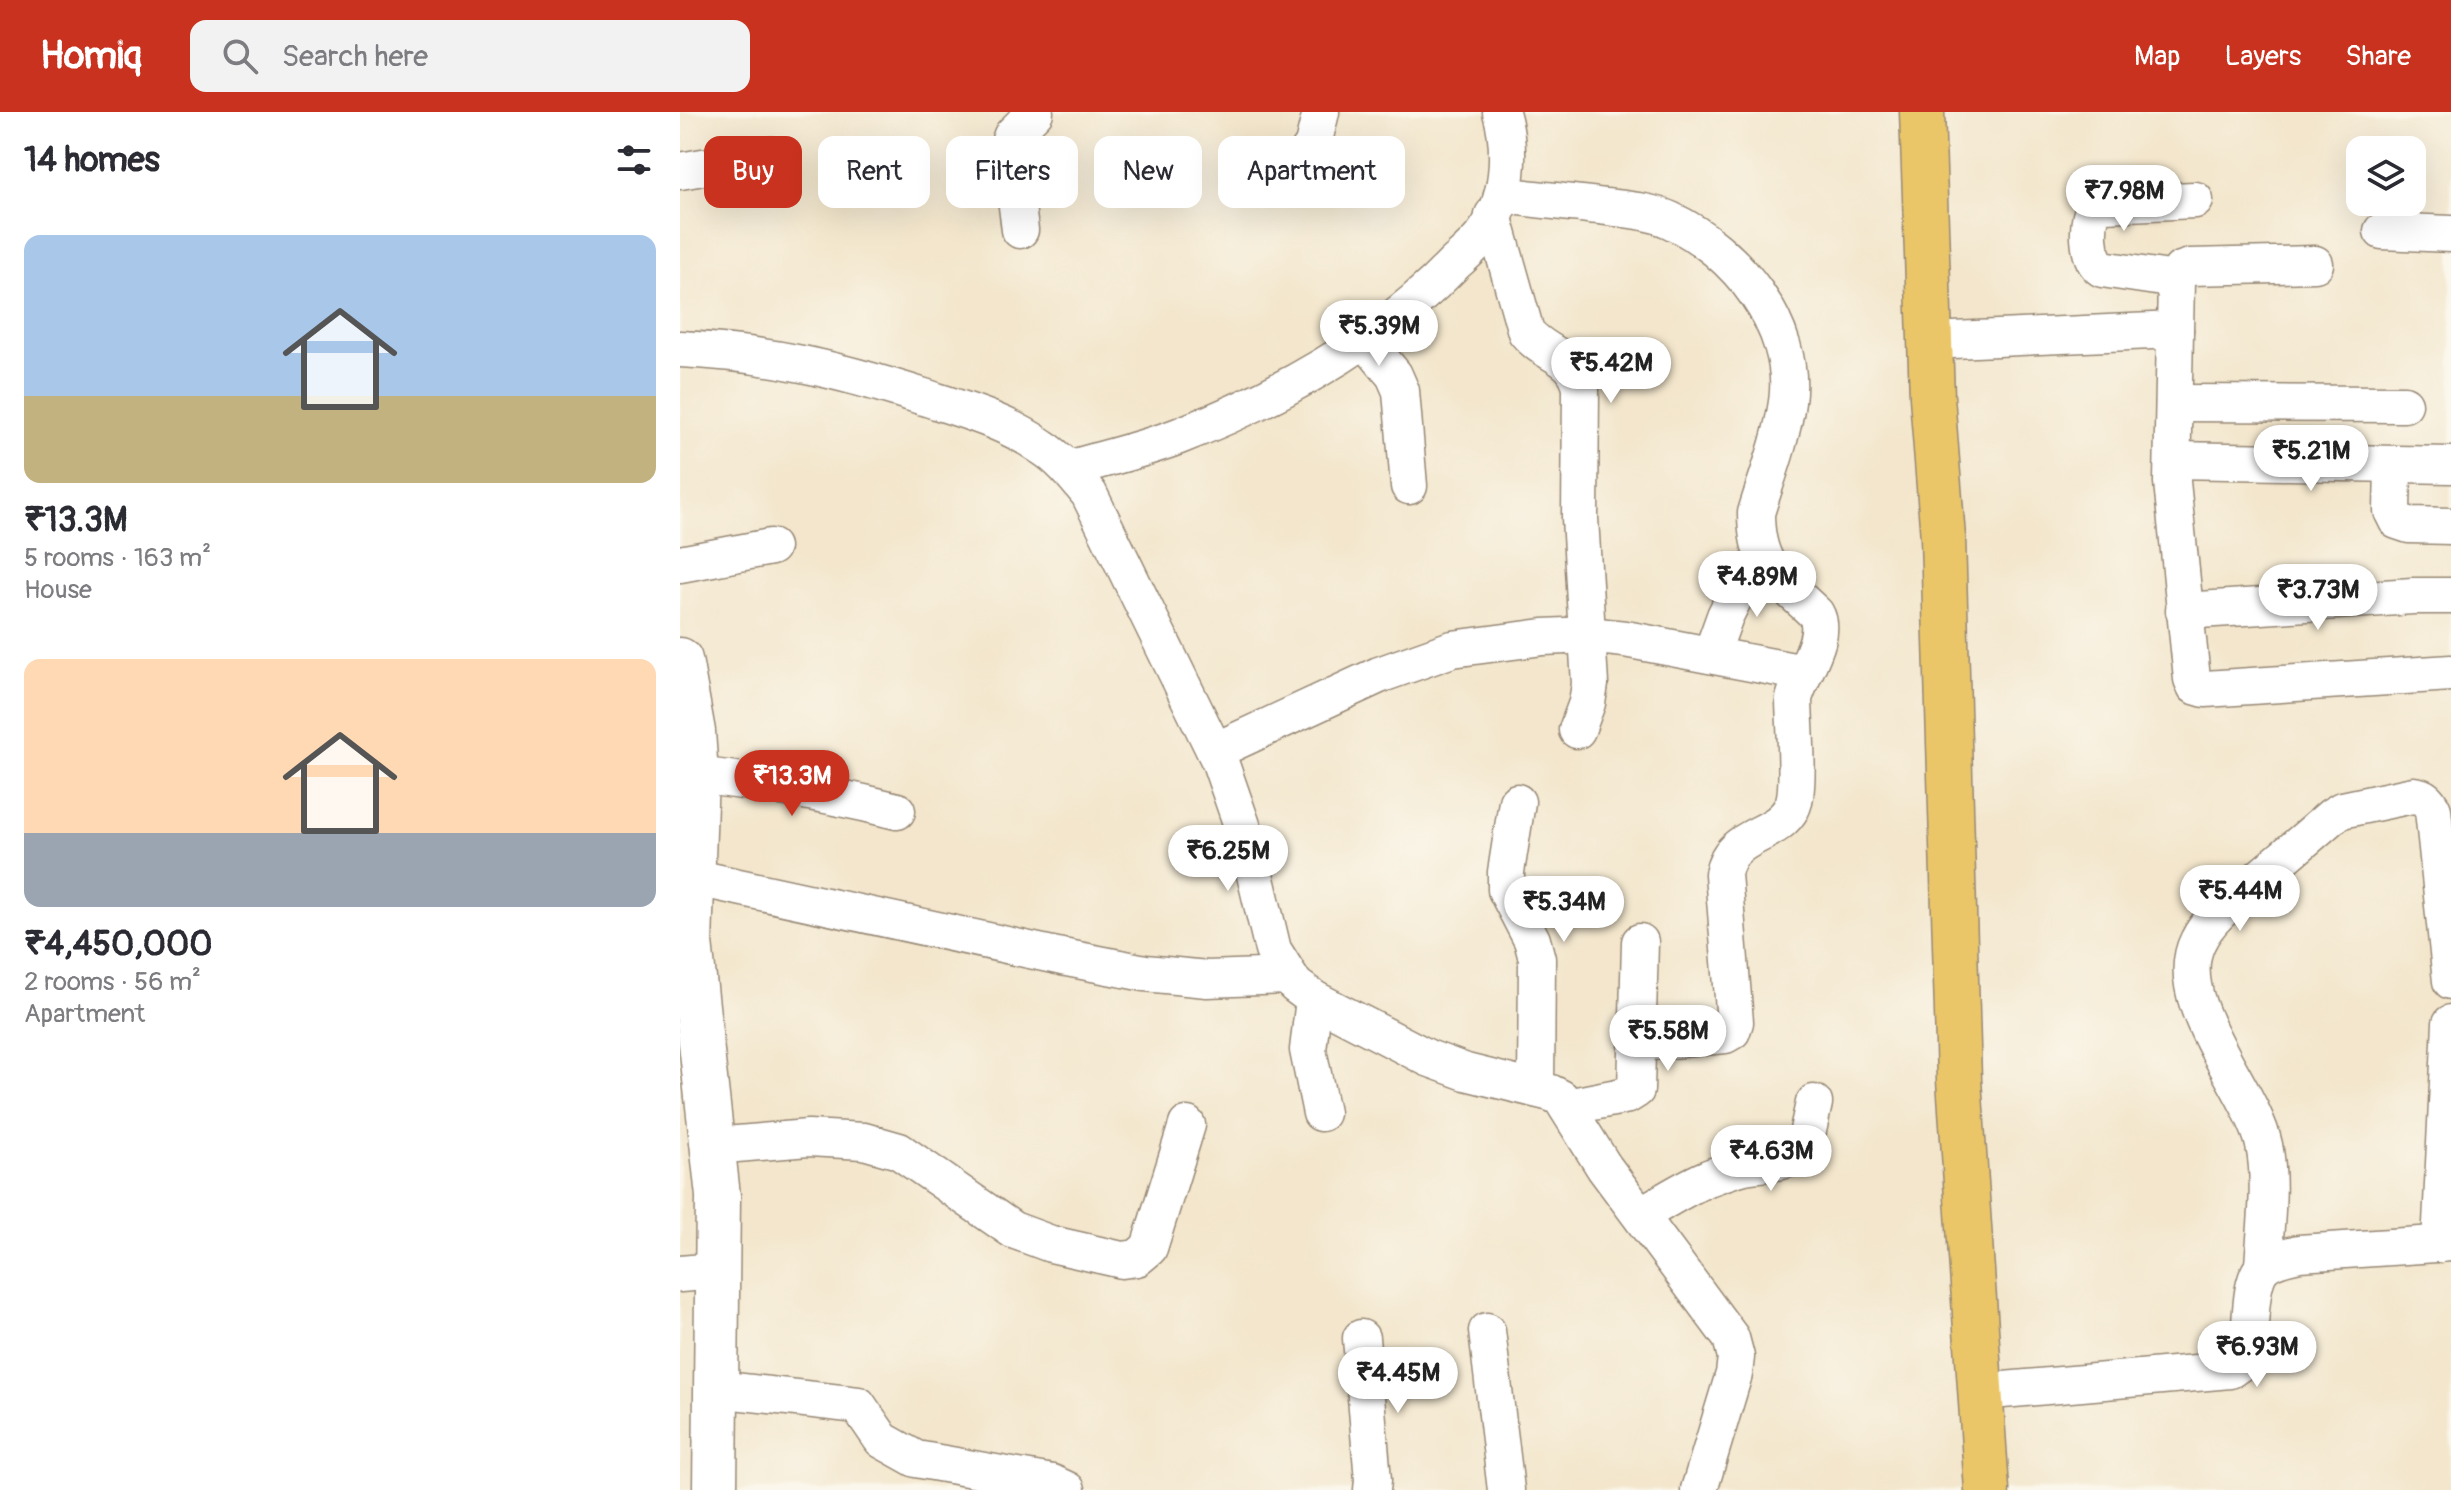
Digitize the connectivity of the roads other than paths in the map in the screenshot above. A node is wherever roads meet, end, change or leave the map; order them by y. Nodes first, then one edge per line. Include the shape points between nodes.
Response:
1 (1035, 112) edge
2 (1321, 112) edge
3 (1501, 112) edge
4 (1922, 112) edge
5 (1315, 136) edge
6 (704, 167) edge
7 (680, 171) edge
8 (2195, 200) dead end
9 (1498, 205) junction
10 (1020, 230) dead end
11 (2382, 231) dead end
12 (2451, 234) edge
13 (2315, 264) dead end
14 (2176, 280) junction
15 (2175, 330) junction
16 (1366, 341) junction
17 (1930, 341) junction
18 (680, 349) edge
19 (2174, 403) junction
20 (2404, 404) dead end
21 (2173, 460) junction
22 (2393, 465) junction
23 (2451, 465) edge
24 (1069, 469) junction
25 (1409, 486) dead end
26 (2451, 526) edge
27 (771, 547) dead end
28 (1763, 561) junction
29 (680, 564) edge
30 (2451, 596) edge
31 (2184, 611) junction
32 (1588, 635) junction
33 (1711, 655) junction
34 (680, 660) edge
35 (1804, 673) junction
36 (2451, 673) edge
37 (1577, 730) dead end
38 (1215, 751) junction
39 (696, 775) junction
40 (1517, 802) dead end
41 (897, 811) dead end
42 (692, 877) junction
43 (685, 924) edge
44 (1640, 942) dead end
45 (2451, 981) edge
46 (1301, 988) junction
47 (2451, 1023) edge
48 (1639, 1043) junction
49 (1552, 1098) junction
50 (1814, 1103) dead end
51 (1321, 1113) dead end
52 (1187, 1125) dead end
53 (713, 1146) junction
54 (1641, 1215) junction
55 (2445, 1243) edge
56 (2263, 1267) junction
57 (699, 1272) edge
58 (1487, 1331) dead end
59 (1361, 1338) dead end
60 (716, 1389) junction
61 (1980, 1392) junction
62 (715, 1490) edge
63 (1067, 1490) edge
64 (1372, 1490) edge
65 (1506, 1490) edge
66 (1699, 1490) edge
67 (1987, 1490) edge

1 - 10 street via 1009,143
2 - 5 street
3 - 9 street via 1507,171
4 - 17 highway
6 - 7 street
8 - 14 street via 2104,204 2091,213 2094,263 2102,269
9 - 16 street via 1485,233 1428,292
9 - 28 street via 1632,210 1668,219 1715,246 1769,309 1782,340 1788,401 1756,513
9 - 32 street via 1526,332 1571,364 1581,387 1580,518
11 - 12 street
13 - 14 street via 2190,267
14 - 15 street
15 - 17 street
15 - 19 street
16 - 24 street via 1283,388 1178,436
16 - 25 street via 1401,391
17 - 61 highway via 1943,538 1959,1080
18 - 24 street via 813,365 890,386 981,415 1041,446
19 - 20 street
19 - 21 street
21 - 22 street
21 - 31 street
22 - 23 street
22 - 26 street via 2392,511 2397,521
24 - 38 street via 1089,494
27 - 29 street
28 - 33 street via 1735,596
28 - 35 street via 1821,622
30 - 31 street
31 - 36 street via 2192,679 2200,689
32 - 33 street
32 - 37 street via 1590,684
32 - 38 street via 1452,649 1379,675
33 - 35 street
34 - 39 street
35 - 48 street via 1794,699 1793,806 1725,859 1732,1031
38 - 46 street via 1246,837 1273,950
39 - 41 street via 787,786
39 - 42 street
40 - 49 street via 1506,890 1537,959
42 - 43 street
42 - 46 street via 1145,973
43 - 53 street
44 - 48 street
45 - 56 street via 2433,810 2421,796 2332,816 2217,914 2197,942 2191,968 2197,1006 2264,1144
46 - 49 street via 1428,1058
46 - 51 street
47 - 55 street
48 - 49 street via 1636,1090 1628,1095
49 - 54 street
50 - 54 street via 1799,1155 1709,1178
52 - 53 street via 1149,1248 1137,1258 1122,1260 1013,1230 899,1151 864,1141 808,1138
53 - 57 street via 718,1196
54 - 66 street via 1731,1338 1736,1357
55 - 56 street via 2299,1253
56 - 61 street via 2255,1282 2247,1358 2230,1370
57 - 60 street
58 - 65 street
59 - 64 street
60 - 62 street
60 - 63 street via 858,1405 882,1440 916,1459
61 - 67 highway

